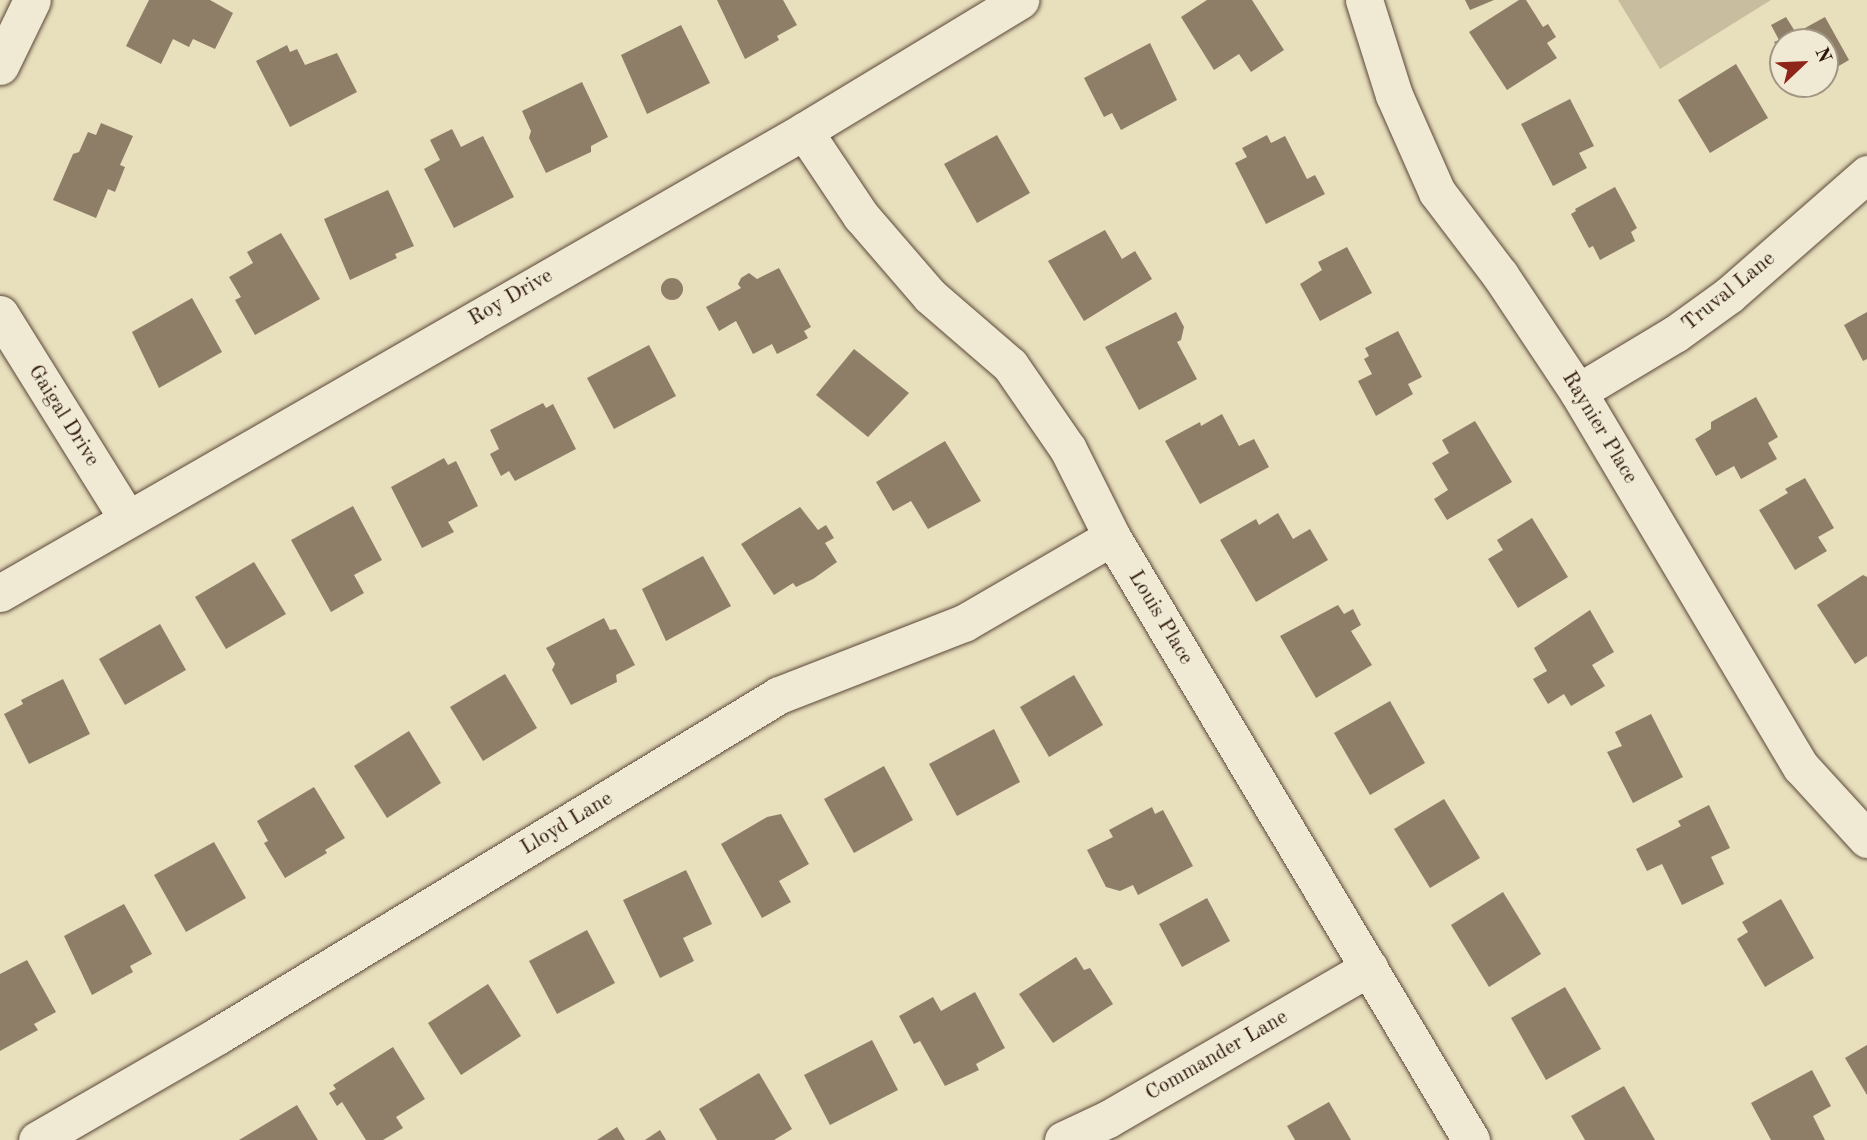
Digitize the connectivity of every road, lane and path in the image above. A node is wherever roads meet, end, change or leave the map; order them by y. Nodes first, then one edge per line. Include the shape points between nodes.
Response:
1 (32, 0) edge
2 (1020, 0) edge
3 (1364, 0) edge
4 (0, 66) edge
5 (804, 131) junction
6 (1867, 174) edge
7 (0, 314) edge
8 (1578, 393) junction
9 (127, 518) junction
10 (1112, 537) junction
11 (0, 593) edge
12 (1867, 839) edge
13 (1369, 968) junction
14 (37, 1140) edge
15 (1063, 1140) edge
16 (1471, 1140) edge

1 - 4 street
2 - 5 street, Roy Drive
3 - 8 street, Raynier Place via 1394,95 1437,192 1500,275
5 - 9 street, Roy Drive
5 - 10 street, Louis Place via 861,216 930,296 1010,365 1068,449
6 - 8 street, Truval Lane via 1730,295
7 - 9 street, Gaigal Drive
8 - 12 street, Raynier Place via 1801,767
9 - 11 street, Roy Drive
10 - 13 street, Louis Place
10 - 14 street, Lloyd Lane via 964,623 779,695
13 - 15 street, Commander Lane via 1108,1119
13 - 16 street, Louis Place

